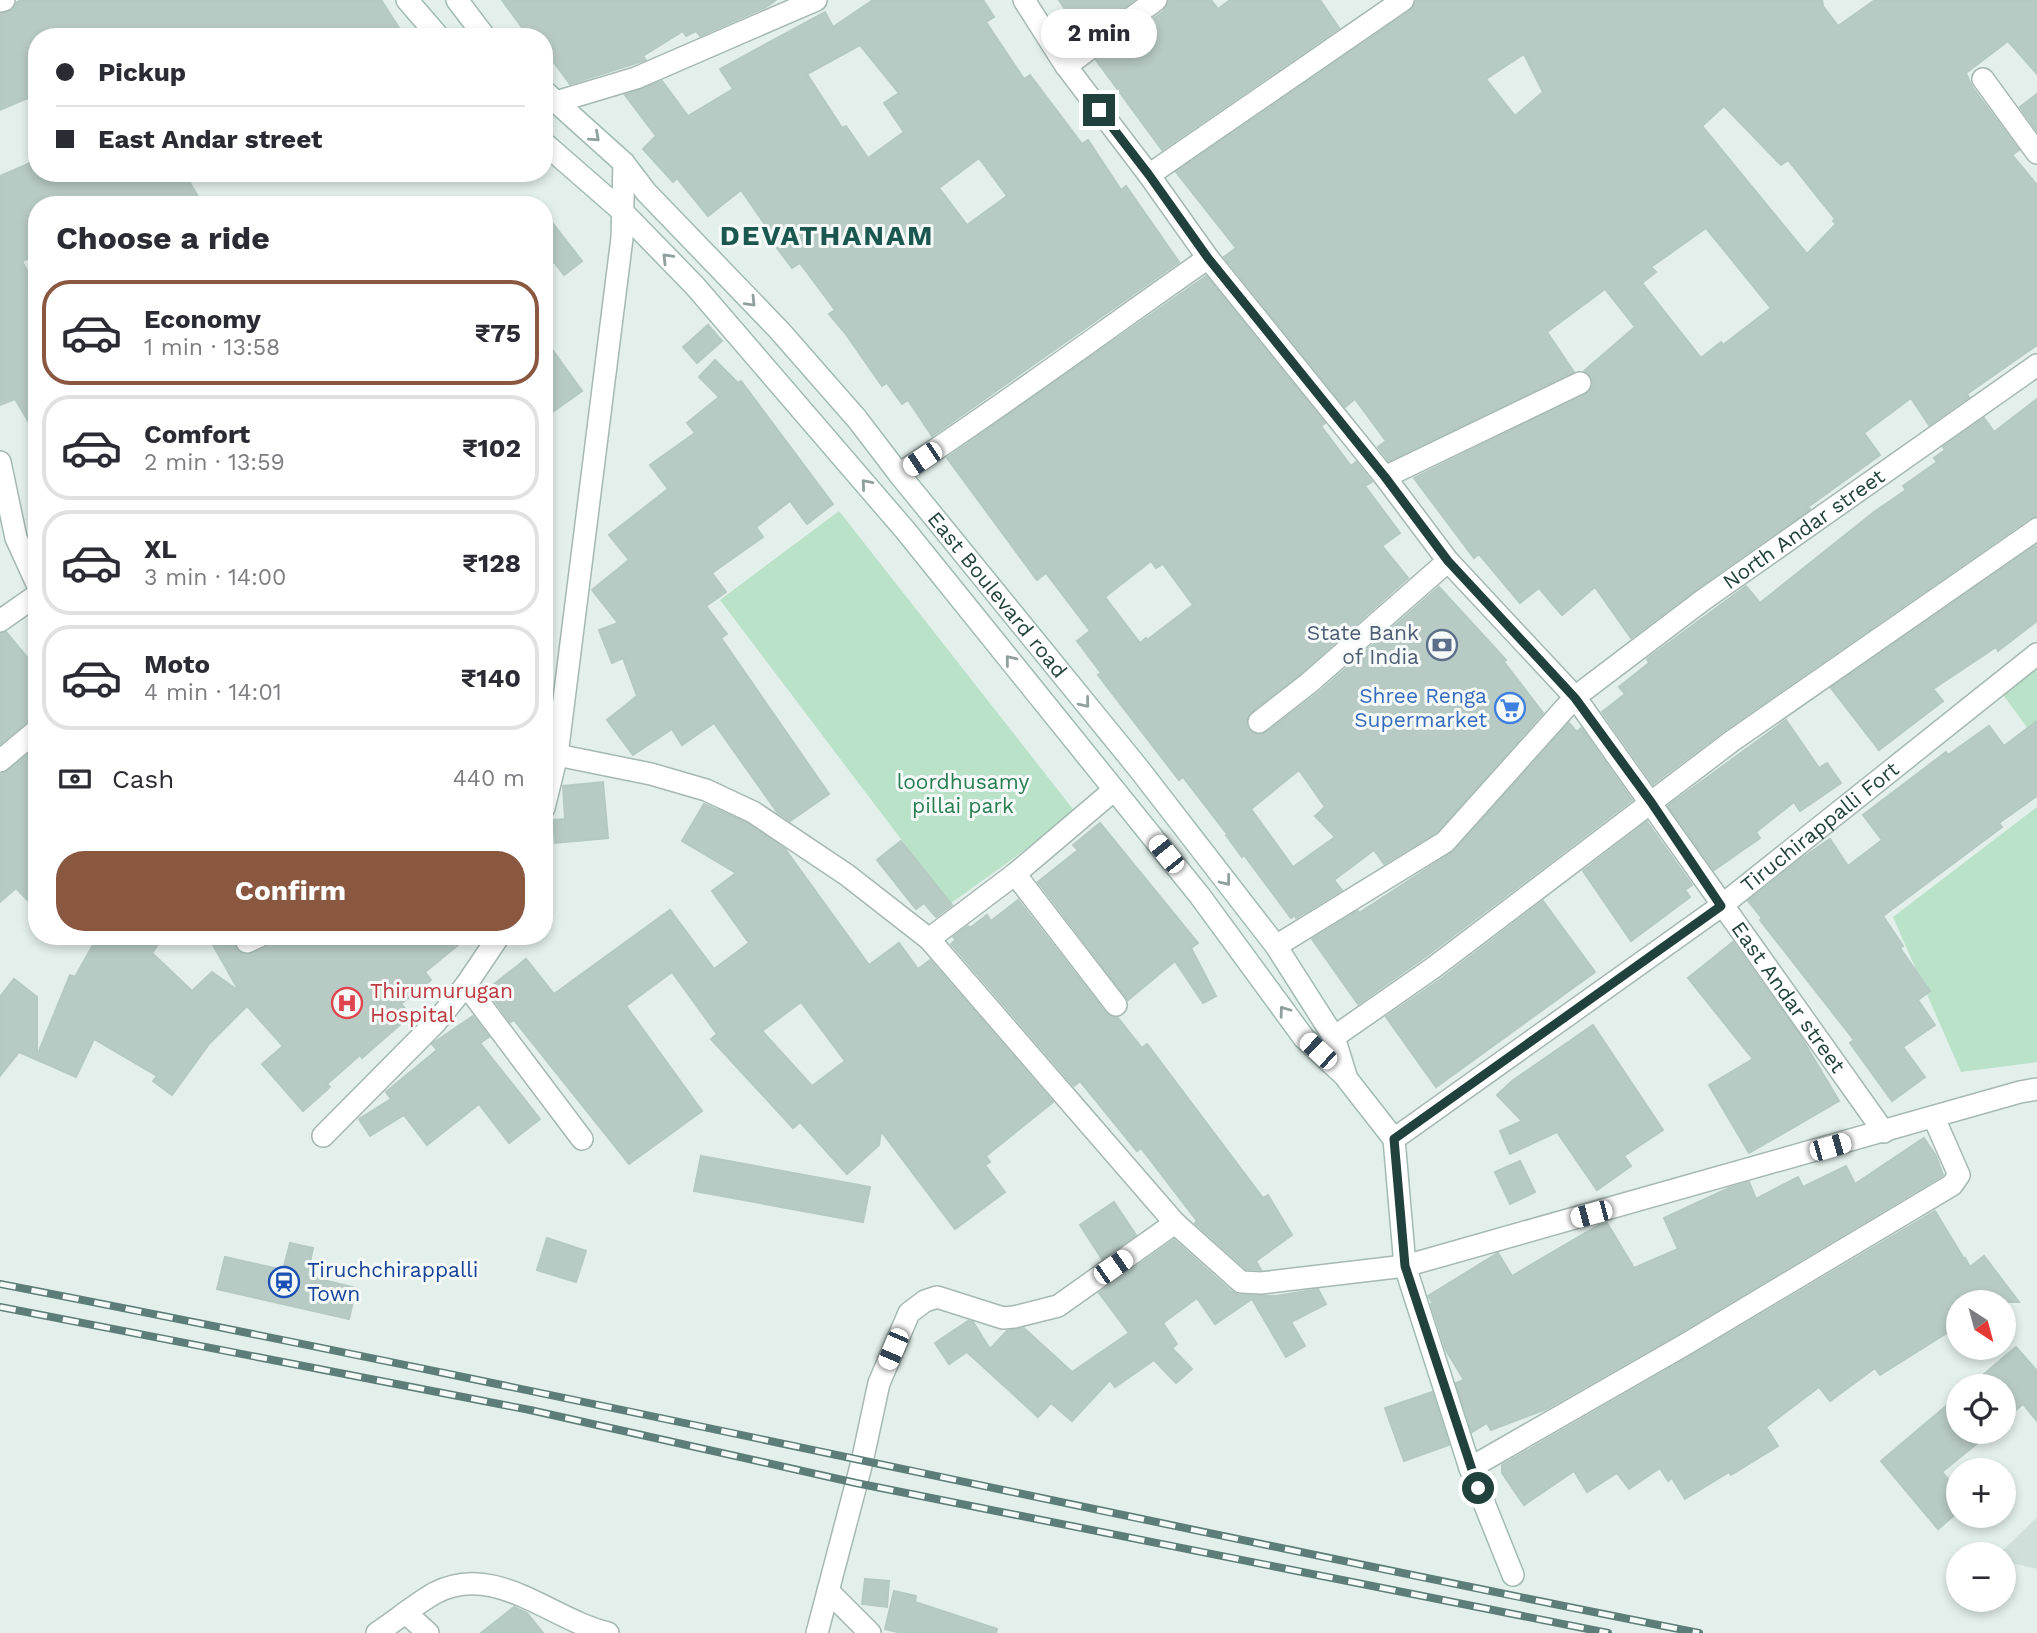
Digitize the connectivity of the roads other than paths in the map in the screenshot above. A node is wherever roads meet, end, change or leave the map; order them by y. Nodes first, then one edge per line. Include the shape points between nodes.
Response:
1 (407, 0) edge
2 (457, 0) edge
3 (816, 0) edge
4 (1024, 0) edge
5 (1156, 0) edge
6 (1403, 0) edge
7 (431, 28) edge
8 (478, 28) edge
9 (1066, 66) junction
10 (1983, 79) dead end
11 (553, 96) edge
12 (553, 100) edge
13 (553, 151) edge
14 (2037, 153) edge
15 (624, 163) junction
16 (1149, 175) junction
17 (622, 211) junction
18 (1208, 258) junction
19 (2037, 365) edge
20 (1580, 383) dead end
21 (0, 462) edge
22 (899, 474) junction
23 (1385, 477) junction
24 (2037, 529) edge
25 (1448, 561) junction
26 (28, 564) edge
27 (28, 602) edge
28 (0, 621) edge
29 (2037, 654) edge
30 (1575, 698) junction
31 (1259, 722) dead end
32 (28, 738) edge
33 (553, 740) edge
34 (553, 755) edge
35 (0, 761) edge
36 (1114, 790) junction
37 (1651, 802) junction
38 (1015, 874) junction
39 (1721, 906) junction
40 (929, 939) junction
41 (493, 945) edge
42 (1276, 946) junction
43 (466, 985) junction
44 (1116, 1004) dead end
45 (1334, 1037) junction
46 (1347, 1079) junction
47 (2037, 1089) edge
48 (1934, 1118) junction
49 (1884, 1132) junction
50 (323, 1136) dead end
51 (582, 1139) dead end
52 (1394, 1139) junction
53 (1175, 1223) junction
54 (1405, 1266) junction
55 (1470, 1468) junction
56 (1514, 1575) dead end
57 (828, 1591) junction
58 (407, 1614) junction
59 (377, 1633) edge
60 (428, 1633) edge
61 (608, 1633) edge
62 (817, 1633) edge
63 (870, 1633) edge

1 - 7 street
2 - 8 street
3 - 11 street via 636,78
4 - 9 street, East Andar street
5 - 9 street
6 - 16 street
9 - 16 street, East Andar street
10 - 14 street
12 -> 15 street, East Boulevard road
13 - 17 street
15 - 17 street
15 -> 22 street, East Boulevard road via 814,370
16 - 18 street, East Andar street
17 - 33 street
36 -> 17 street via 905,530 695,286
18 - 22 street
18 - 23 street, East Andar street
19 - 30 street, North Andar street via 1703,600
20 - 23 street
21 - 26 street via 16,538
22 -> 42 street, East Boulevard road
23 - 25 street, East Andar street
24 - 37 street
25 - 30 street, East Andar street
25 - 31 street
27 - 28 street
29 - 39 street, Tiruchirappalli Fort
30 - 37 street, East Andar street
30 - 42 street, North Andar street via 1452,836
32 - 35 street
34 - 40 street via 651,774 730,800 846,876
36 - 38 street
46 -> 36 street via 1304,1038 1200,896
37 - 39 street, East Andar street
37 - 45 street via 1433,968
38 - 40 street
38 - 44 street
39 - 49 street, East Andar street
39 - 52 street, Tiruchirappalli Fort
40 - 53 street
41 - 43 street
42 - 45 street, East Boulevard road
43 - 50 street via 436,1022
43 - 51 street
45 - 46 street, East Boulevard road
46 - 52 street, East Boulevard road
47 - 48 street
48 - 49 street
48 - 55 street via 1959,1175 1952,1185
49 - 54 street
52 - 54 street
53 - 54 street via 1241,1282
53 - 57 street via 1058,1306 1003,1318 937,1297 909,1312 879,1383
54 - 55 street
55 - 56 street
57 - 62 street
57 - 63 street
58 - 59 street
58 - 60 street
58 - 61 street via 435,1593 463,1582 488,1584

